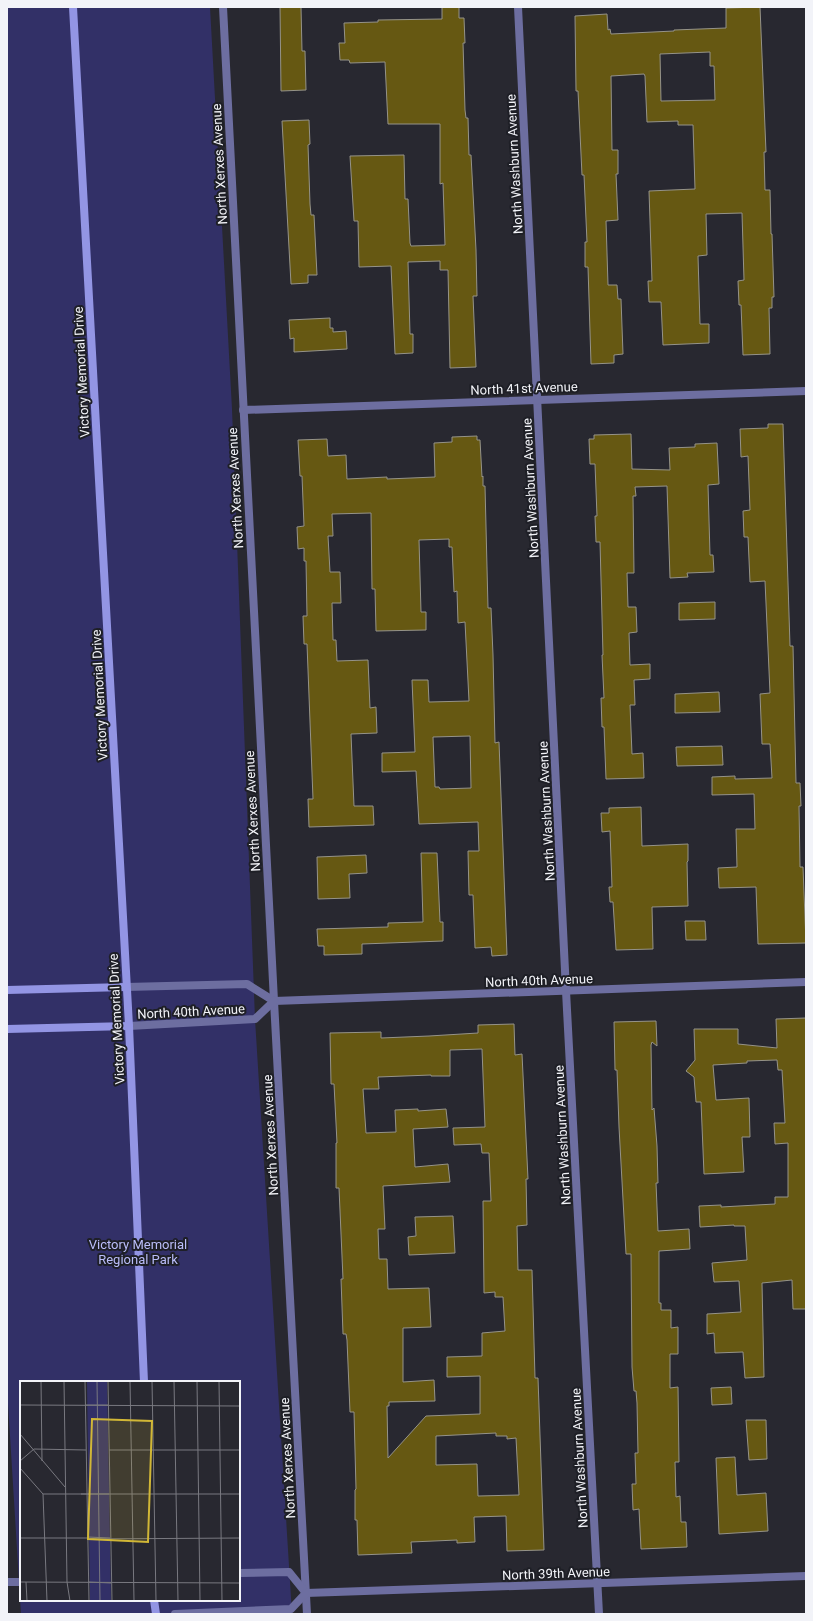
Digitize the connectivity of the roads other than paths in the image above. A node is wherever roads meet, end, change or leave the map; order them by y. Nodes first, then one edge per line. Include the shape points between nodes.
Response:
1 (73, 7) edge
2 (223, 7) edge
3 (518, 7) edge
4 (806, 391) edge
5 (538, 400) junction
6 (243, 410) junction
7 (806, 982) edge
8 (126, 987) junction
9 (7, 990) edge
10 (566, 991) junction
11 (274, 1001) junction
12 (129, 1026) junction
13 (7, 1029) edge
14 (144, 1381) edge
15 (240, 1573) edge
16 (806, 1576) edge
17 (7, 1582) edge
18 (20, 1582) edge
19 (598, 1583) junction
20 (306, 1594) junction
21 (154, 1601) edge
22 (156, 1614) edge
23 (175, 1614) edge
24 (307, 1614) edge
25 (599, 1614) edge

1 - 8 street, Victory Memorial Drive
2 - 6 street, North Xerxes Avenue
3 - 5 street, North Washburn Avenue
4 - 5 street, North 41st Avenue
5 - 6 street, North 41st Avenue
5 - 10 street, North Washburn Avenue
6 - 11 street, North Xerxes Avenue
7 - 10 street, North 40th Avenue
8 - 9 street, North 40th Avenue
8 - 11 street, North 40th Avenue via 247,984
8 - 12 street, Victory Memorial Drive
10 - 11 street, North 40th Avenue
10 - 19 street, North Washburn Avenue
11 - 12 street, North 40th Avenue via 255,1019
11 - 20 street, North Xerxes Avenue
12 - 13 street, North 40th Avenue
12 - 14 street, Victory Memorial Drive
15 - 20 street via 289,1572
16 - 19 street, North 39th Avenue
17 - 18 street
19 - 20 street, North 39th Avenue
19 - 25 street, North Washburn Avenue
20 - 23 street via 291,1609
20 - 24 street, North Xerxes Avenue
21 - 22 street

